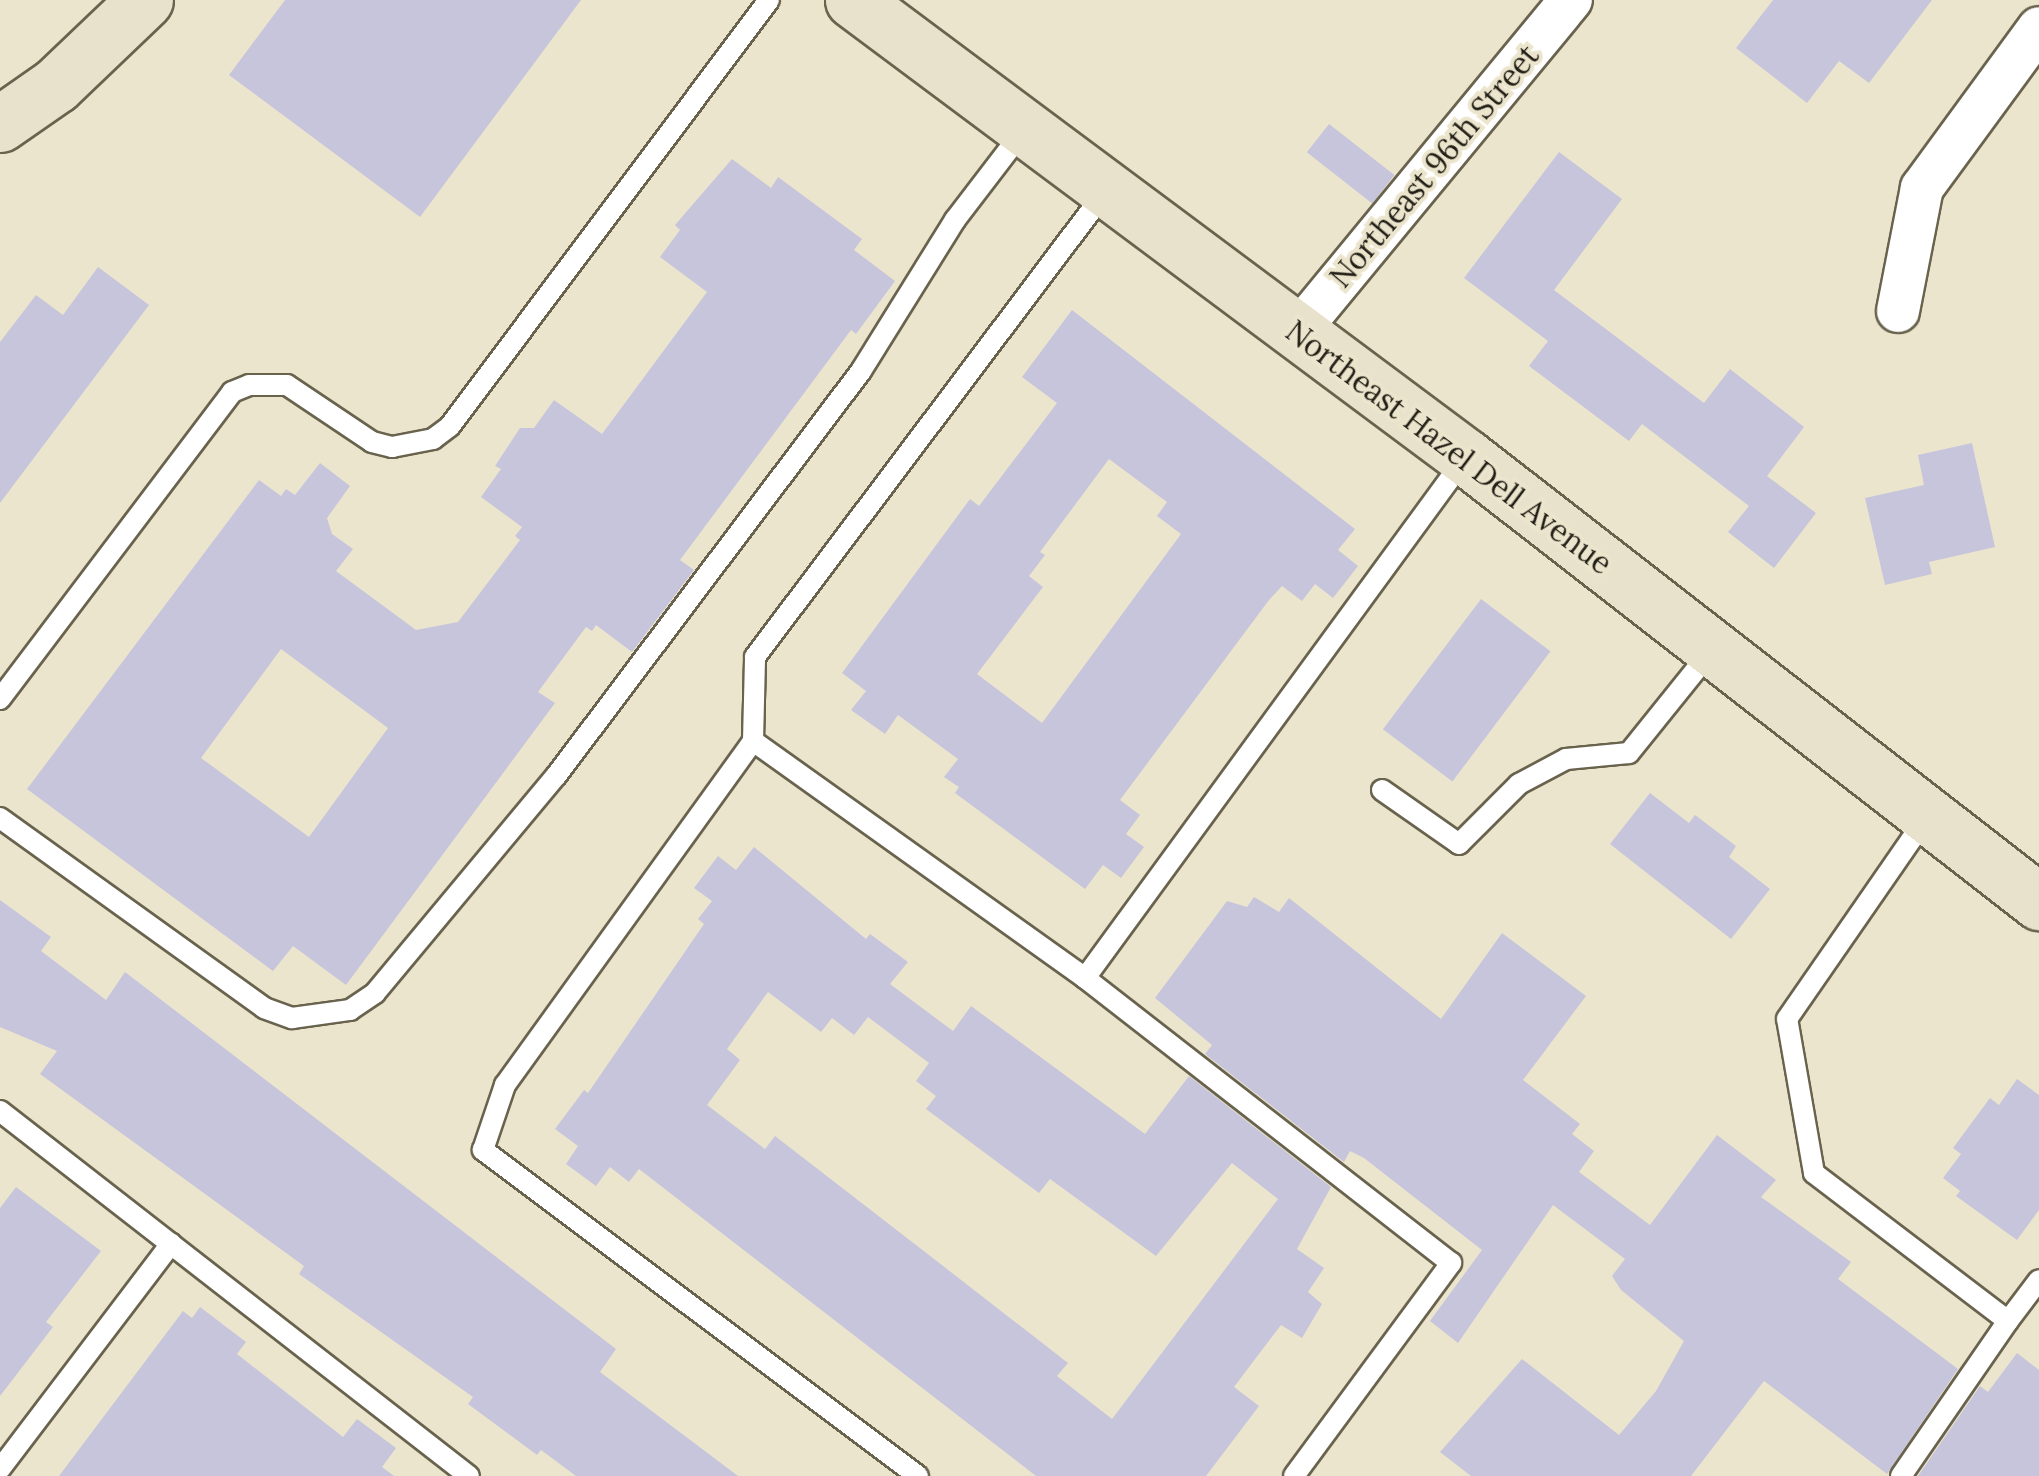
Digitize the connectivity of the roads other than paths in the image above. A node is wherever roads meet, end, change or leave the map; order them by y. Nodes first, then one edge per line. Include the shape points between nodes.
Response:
1 (144, 0) edge
2 (769, 0) edge
3 (853, 0) edge
4 (1570, 0) edge
5 (2039, 28) edge
6 (0, 124) edge
7 (1023, 131) junction
8 (1106, 190) junction
9 (1898, 311) dead end
10 (1298, 331) junction
11 (1466, 457) junction
12 (1712, 649) junction
13 (0, 699) edge
14 (754, 741) junction
15 (1382, 790) dead end
16 (1928, 815) junction
17 (0, 818) edge
18 (2039, 902) edge
19 (1084, 978) junction
20 (0, 1111) edge
21 (171, 1244) junction
22 (2039, 1280) edge
23 (2008, 1320) junction
24 (0, 1470) edge
25 (455, 1472) edge
26 (918, 1476) edge
27 (1294, 1476) edge
28 (1901, 1476) edge

1 - 6 main road via 56,85
2 - 13 lane via 450,426 414,446 392,447 372,442 287,384 250,384 232,392
3 - 7 main road, Northeast Hazel Dell Avenue
4 - 10 street, Northeast 96th Street
5 - 9 street via 1922,188
7 - 8 main road, Northeast Hazel Dell Avenue
7 - 17 lane via 955,220 861,372 556,776 375,993 350,1010 307,1018 264,1008
8 - 10 main road, Northeast Hazel Dell Avenue
8 - 14 lane via 755,657
10 - 11 main road, Northeast Hazel Dell Avenue
11 - 12 main road, Northeast Hazel Dell Avenue
11 - 19 lane
12 - 15 lane via 1630,753 1566,759 1519,784 1459,844
12 - 16 main road, Northeast Hazel Dell Avenue
14 - 19 lane
14 - 26 lane via 505,1085 484,1150
16 - 18 main road, Northeast Hazel Dell Avenue
16 - 23 lane via 1787,1019 1814,1173
19 - 27 lane via 1451,1263
20 - 21 lane
21 - 24 lane
21 - 25 lane
22 - 23 lane
23 - 28 lane

